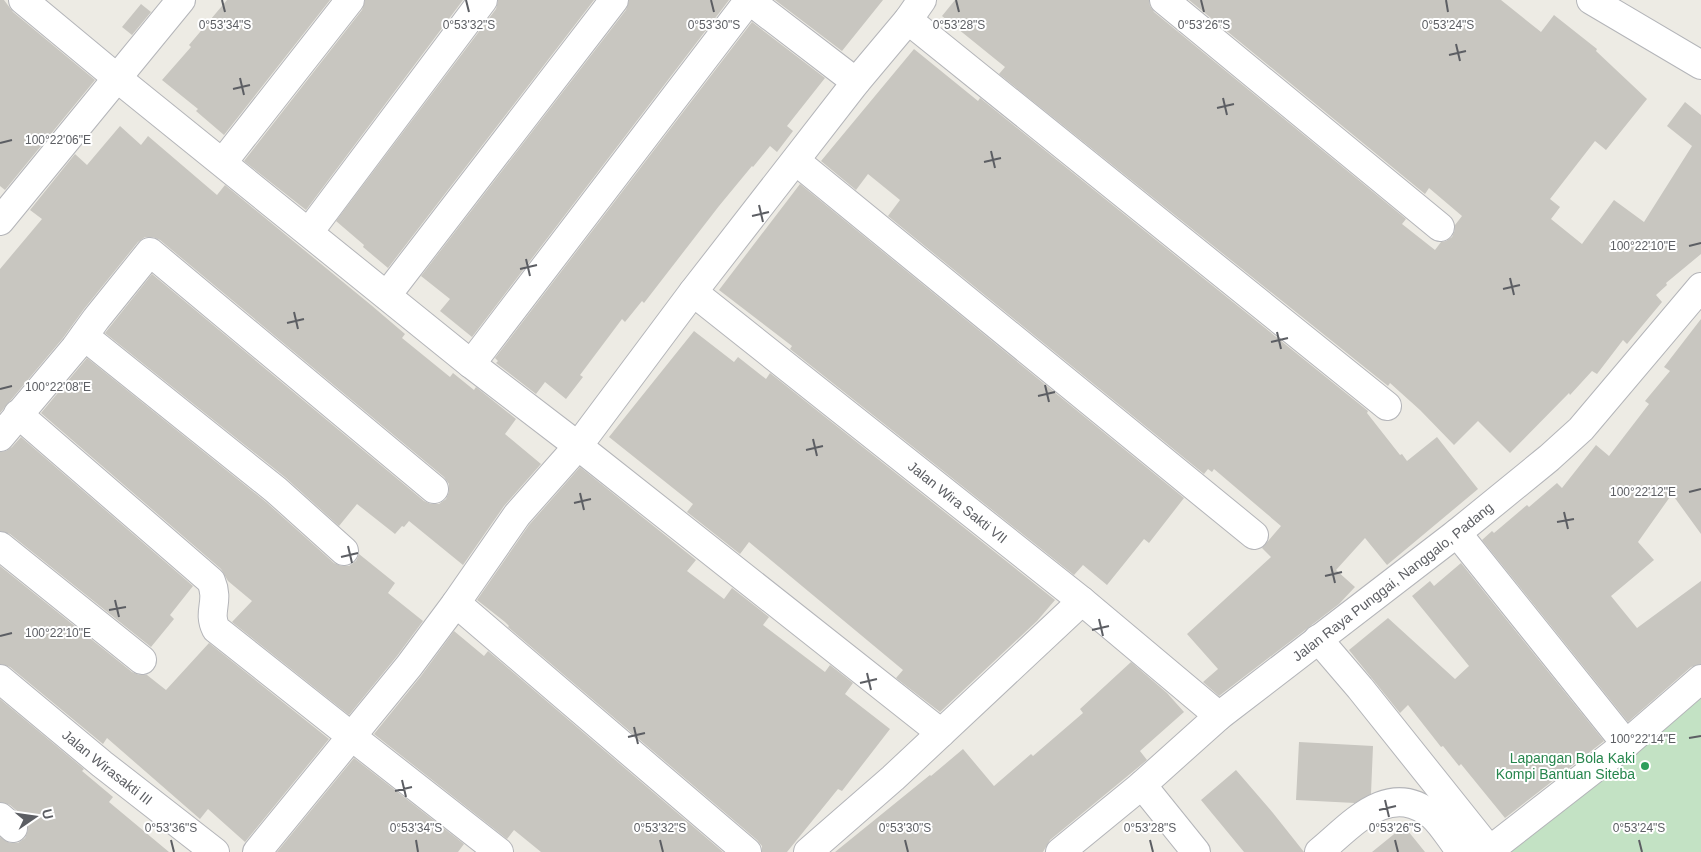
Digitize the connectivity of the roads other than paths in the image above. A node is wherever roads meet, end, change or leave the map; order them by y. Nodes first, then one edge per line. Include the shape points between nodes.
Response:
1 (23, 0) edge
2 (181, 0) edge
3 (350, 0) edge
4 (483, 0) edge
5 (614, 0) edge
6 (749, 0) edge
7 (1164, 0) edge
8 (1590, 0) edge
9 (915, 10) edge
10 (1701, 65) edge
11 (117, 78) junction
12 (856, 82) junction
13 (796, 161) junction
14 (223, 162) junction
15 (0, 221) edge
16 (1440, 227) dead end
17 (309, 232) junction
18 (1700, 290) edge
19 (693, 292) junction
20 (387, 295) junction
21 (84, 336) junction
22 (471, 364) junction
23 (1387, 406) dead end
24 (18, 414) junction
25 (0, 437) edge
26 (578, 446) junction
27 (434, 490) dead end
28 (1457, 533) junction
29 (1254, 535) dead end
30 (0, 546) edge
31 (344, 551) dead end
32 (1082, 601) junction
33 (456, 603) junction
34 (1318, 639) junction
35 (142, 660) dead end
36 (0, 679) edge
37 (1701, 680) edge
38 (1219, 716) junction
39 (941, 733) junction
40 (351, 736) junction
41 (1626, 744) junction
42 (1142, 785) junction
43 (1491, 851) edge
44 (215, 852) edge
45 (257, 852) edge
46 (499, 852) edge
47 (747, 852) edge
48 (808, 852) edge
49 (1060, 852) edge
50 (1196, 852) edge
51 (1319, 852) edge
52 (1461, 852) edge

1 - 11 street
2 - 11 street
3 - 14 street
4 - 17 street
5 - 20 street
6 - 12 street
6 - 22 street
7 - 16 street
8 - 10 street
9 - 12 street
9 - 23 street
11 - 14 street
11 - 15 street
12 - 13 street
13 - 19 street
13 - 29 street
14 - 17 street
17 - 20 street
18 - 28 street, Jalan Raya Punggai, Nanggalo, Padang via 1581,429
19 - 26 street
19 - 32 street, Jalan Wira Sakti VII
20 - 22 street
21 - 24 street
21 - 27 street via 150,252
21 - 31 street via 276,490
22 - 26 street
24 - 25 street
24 - 40 street via 211,581 215,590 212,618 216,628
26 - 33 street via 517,515
26 - 39 street
28 - 34 street, Jalan Raya Punggai, Nanggalo, Padang
28 - 41 street
30 - 35 street
32 - 38 street, Jalan Wira Sakti VII
32 - 39 street
33 - 40 street
33 - 47 street
34 - 38 street, Jalan Raya Punggai, Nanggalo, Padang
34 - 43 street
36 - 44 street, Jalan Wirasakti III
37 - 41 street
38 - 42 street, Jalan Raya Punggai, Nanggalo, Padang
39 - 48 street
40 - 45 street
40 - 46 street
41 - 43 street
42 - 49 street, Jalan Raya Punggai, Nanggalo, Padang
42 - 50 street
51 - 52 street via 1373,808 1401,802 1417,805 1434,817

